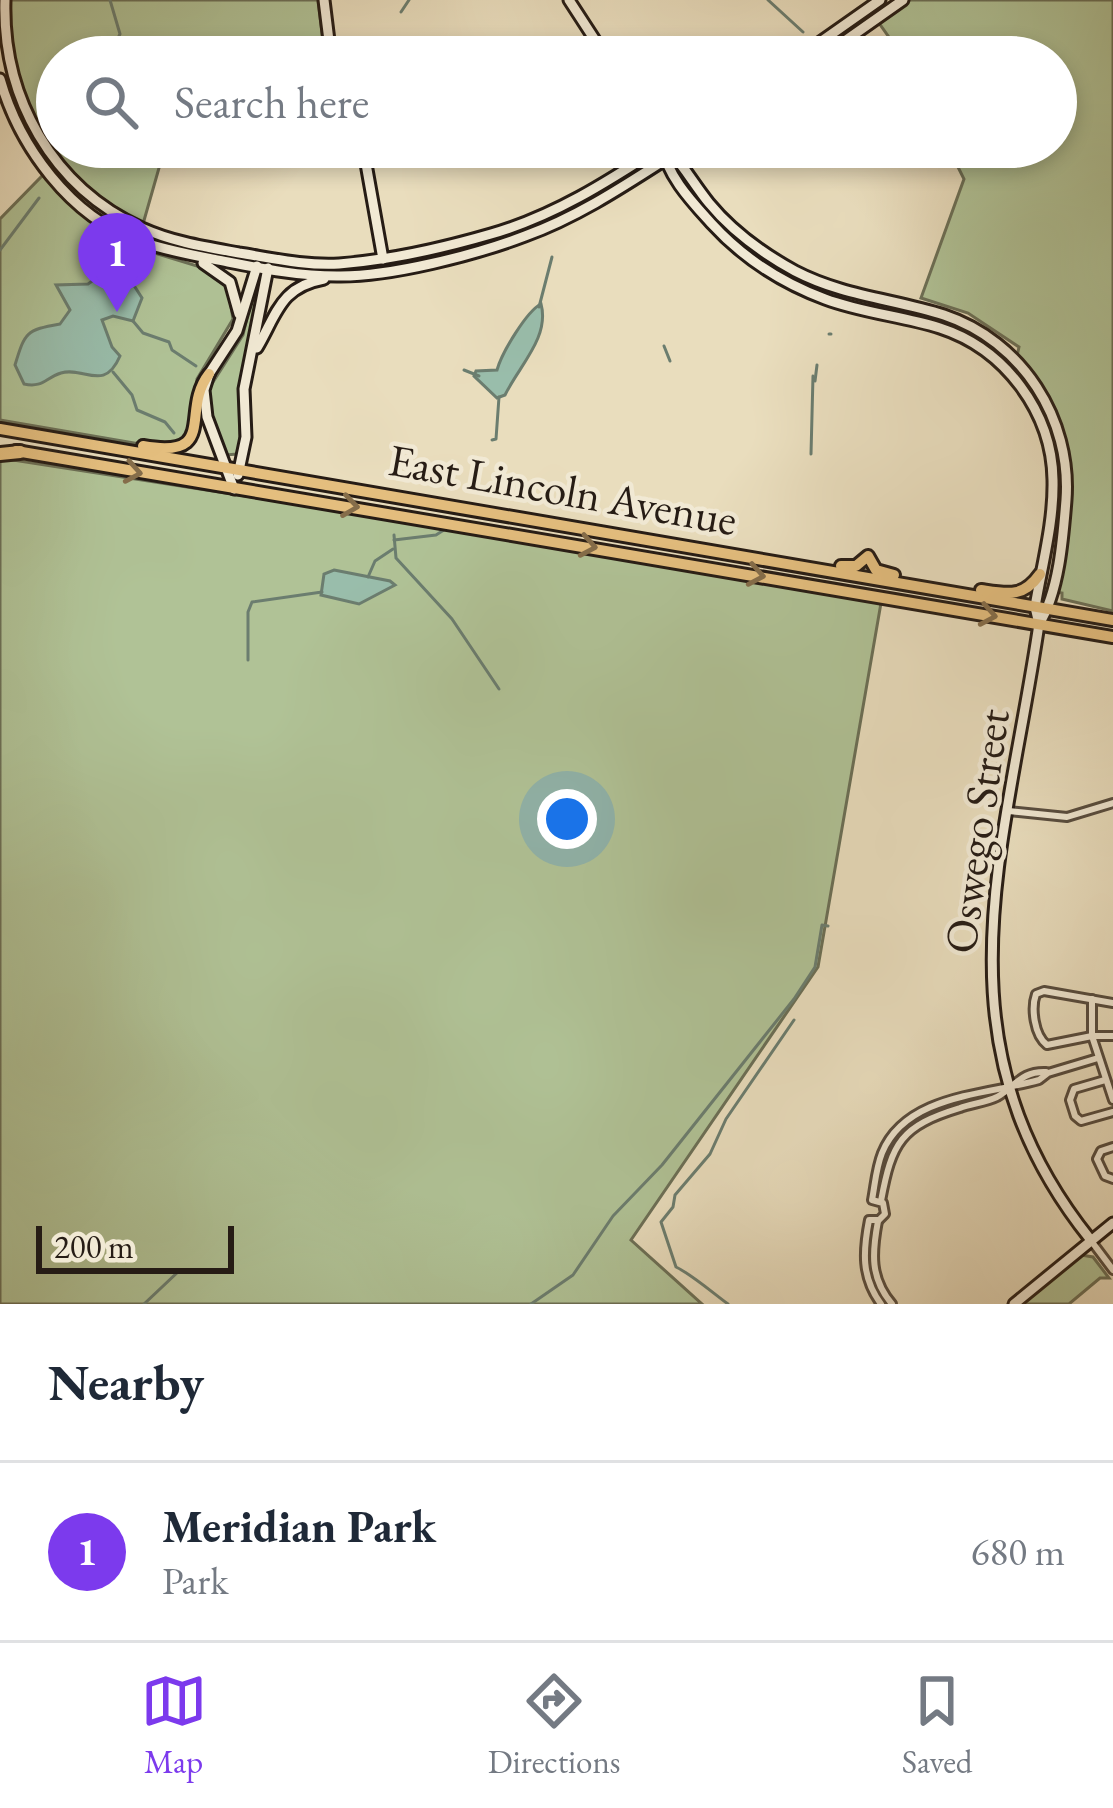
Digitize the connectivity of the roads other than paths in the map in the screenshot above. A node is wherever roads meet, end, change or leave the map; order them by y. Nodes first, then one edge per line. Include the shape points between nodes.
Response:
1 (5, 0) edge
2 (324, 0) edge
3 (568, 0) edge
4 (880, 0) edge
5 (903, 0) edge
6 (328, 36) edge
7 (592, 36) edge
8 (829, 36) edge
9 (852, 36) edge
10 (5, 65) edge
11 (0, 79) edge
12 (36, 131) edge
13 (36, 153) edge
14 (46, 168) edge
15 (62, 168) edge
16 (367, 168) edge
17 (634, 168) edge
18 (643, 168) edge
19 (676, 168) edge
20 (680, 168) edge
21 (142, 242) junction
22 (264, 257) junction
23 (383, 257) junction
24 (262, 269) junction
25 (386, 270) junction
26 (338, 277) junction
27 (238, 331) junction
28 (252, 358) junction
29 (209, 374) junction
30 (0, 429) edge
31 (81, 443) junction
32 (0, 452) edge
33 (20, 452) joint
34 (233, 469) junction
35 (234, 489) junction
36 (773, 562) junction
37 (1040, 574) junction
38 (923, 587) junction
39 (950, 592) junction
40 (1042, 608) junction
41 (1113, 620) edge
42 (1039, 624) junction
43 (1113, 637) edge
44 (1113, 803) edge
45 (1009, 811) junction
46 (1092, 1000) junction
47 (1113, 1003) edge
48 (1092, 1036) junction
49 (1113, 1036) edge
50 (1098, 1058) junction
51 (1105, 1080) junction
52 (1008, 1086) junction
53 (1113, 1100) edge
54 (1113, 1112) edge
55 (1113, 1147) edge
56 (1113, 1179) edge
57 (873, 1220) junction
58 (1113, 1223) edge
59 (1090, 1239) junction
60 (1113, 1270) edge
61 (880, 1304) edge
62 (892, 1304) edge
63 (1014, 1304) edge

1 - 10 main road
2 - 6 main road
3 - 7 main road
4 - 8 main road
5 - 9 main road
10 - 12 main road
11 - 13 main road
14 - 21 main road via 99,219
15 - 22 main road via 131,223
16 - 23 main road
17 - 23 main road via 531,220
18 - 25 main road via 591,207 537,232
19 - 37 main road, Oswego Street via 718,230 751,259 840,304 964,338 1018,384 1039,417 1052,465
20 - 40 main road, Oswego Street via 718,213 776,260 845,292 956,320 1028,374 1054,420 1066,473
21 - 24 main road
21 - 27 main road via 222,273 237,298
22 - 23 main road via 332,264
22 - 24 main road
23 - 25 main road
24 - 26 main road
24 - 27 main road
24 - 28 main road
25 - 26 main road
26 - 28 main road via 285,296
27 - 29 main road
28 - 34 main road via 246,433
29 - 31 main road via 197,392 196,429 182,446
29 - 34 main road via 204,406
30 - 31 main road, East Lincoln Avenue
31 - 34 main road, East Lincoln Avenue
32 - 33 highway
33 -> 35 main road, East Lincoln Avenue
34 - 35 main road
34 - 36 main road, East Lincoln Avenue
35 -> 42 main road, East Lincoln Avenue
36 - 38 main road, East Lincoln Avenue
36 - 38 main road via 851,567 868,556 879,572
37 - 39 main road via 1017,594
37 - 40 main road, Oswego Street
38 - 39 main road, East Lincoln Avenue
39 - 40 main road, East Lincoln Avenue
40 - 41 main road, East Lincoln Avenue
40 - 42 main road, Oswego Street
42 - 43 main road, East Lincoln Avenue
42 - 45 main road, Oswego Street
44 - 45 street via 1067,818
45 - 52 main road, Oswego Street via 989,962
46 - 47 street
46 - 48 street
46 - 48 street via 1042,991 1034,1001 1045,1044
48 - 49 street
48 - 50 street
50 - 51 street
50 - 52 street
51 - 53 street
51 - 54 street via 1074,1089 1070,1100 1079,1120
52 - 57 street via 906,1121 883,1152 877,1200 886,1211
52 - 59 main road, Oswego Street via 1042,1170
55 - 56 street via 1097,1157
57 - 61 street via 864,1267
57 - 62 street via 874,1268
58 - 59 main road
59 - 60 street
59 - 63 main road

